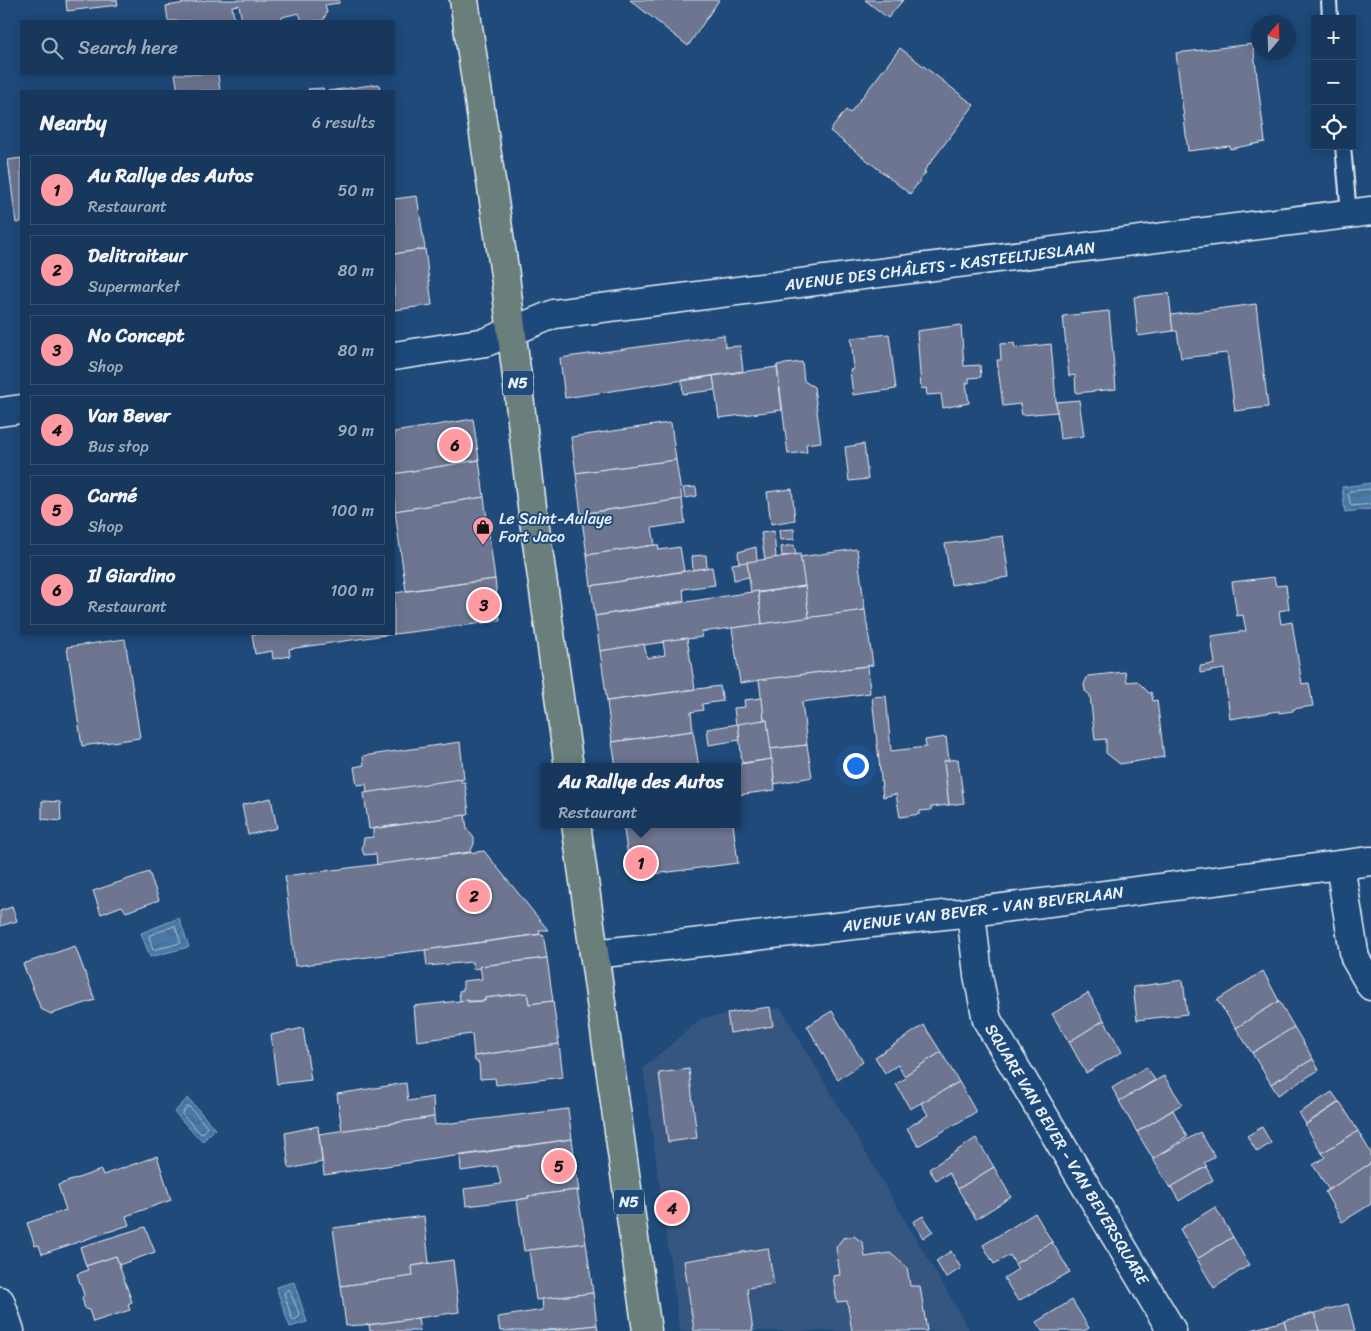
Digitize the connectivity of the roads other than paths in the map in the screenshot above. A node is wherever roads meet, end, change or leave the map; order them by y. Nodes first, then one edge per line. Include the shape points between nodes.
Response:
1 (464, 0) edge
2 (1329, 0) edge
3 (1330, 15) edge
4 (1343, 150) edge
5 (1360, 213) edge
6 (512, 332) junction
7 (395, 356) edge
8 (20, 409) edge
9 (0, 412) edge
10 (568, 763) edge
11 (577, 828) edge
12 (1371, 861) edge
13 (1340, 865) junction
14 (971, 912) junction
15 (594, 954) junction
16 (1371, 986) edge
17 (0, 1301) edge
18 (10, 1331) edge
19 (648, 1331) edge
20 (1172, 1331) edge

1 - 6 main road, N5
2 - 3 lane
4 - 5 lane
5 - 6 street, AVENUE DES CHÂLETS - KASTEELTJESLAAN via 554,314
6 - 7 street, AVENUE DES CHÂLETS - KASTEELTJESLAAN via 472,345
6 - 10 main road, N5 via 532,507
8 - 9 street
11 - 15 main road, N5
12 - 13 street, AVENUE VAN BEVER - VAN BEVERLAAN
13 - 14 street, AVENUE VAN BEVER - VAN BEVERLAAN
13 - 16 street via 1355,958
14 - 15 street, AVENUE VAN BEVER - VAN BEVERLAAN
14 - 20 street, SQUARE VAN BEVER - VAN BEVERSQUARE via 987,1020
15 - 19 main road, N5
17 - 18 street

